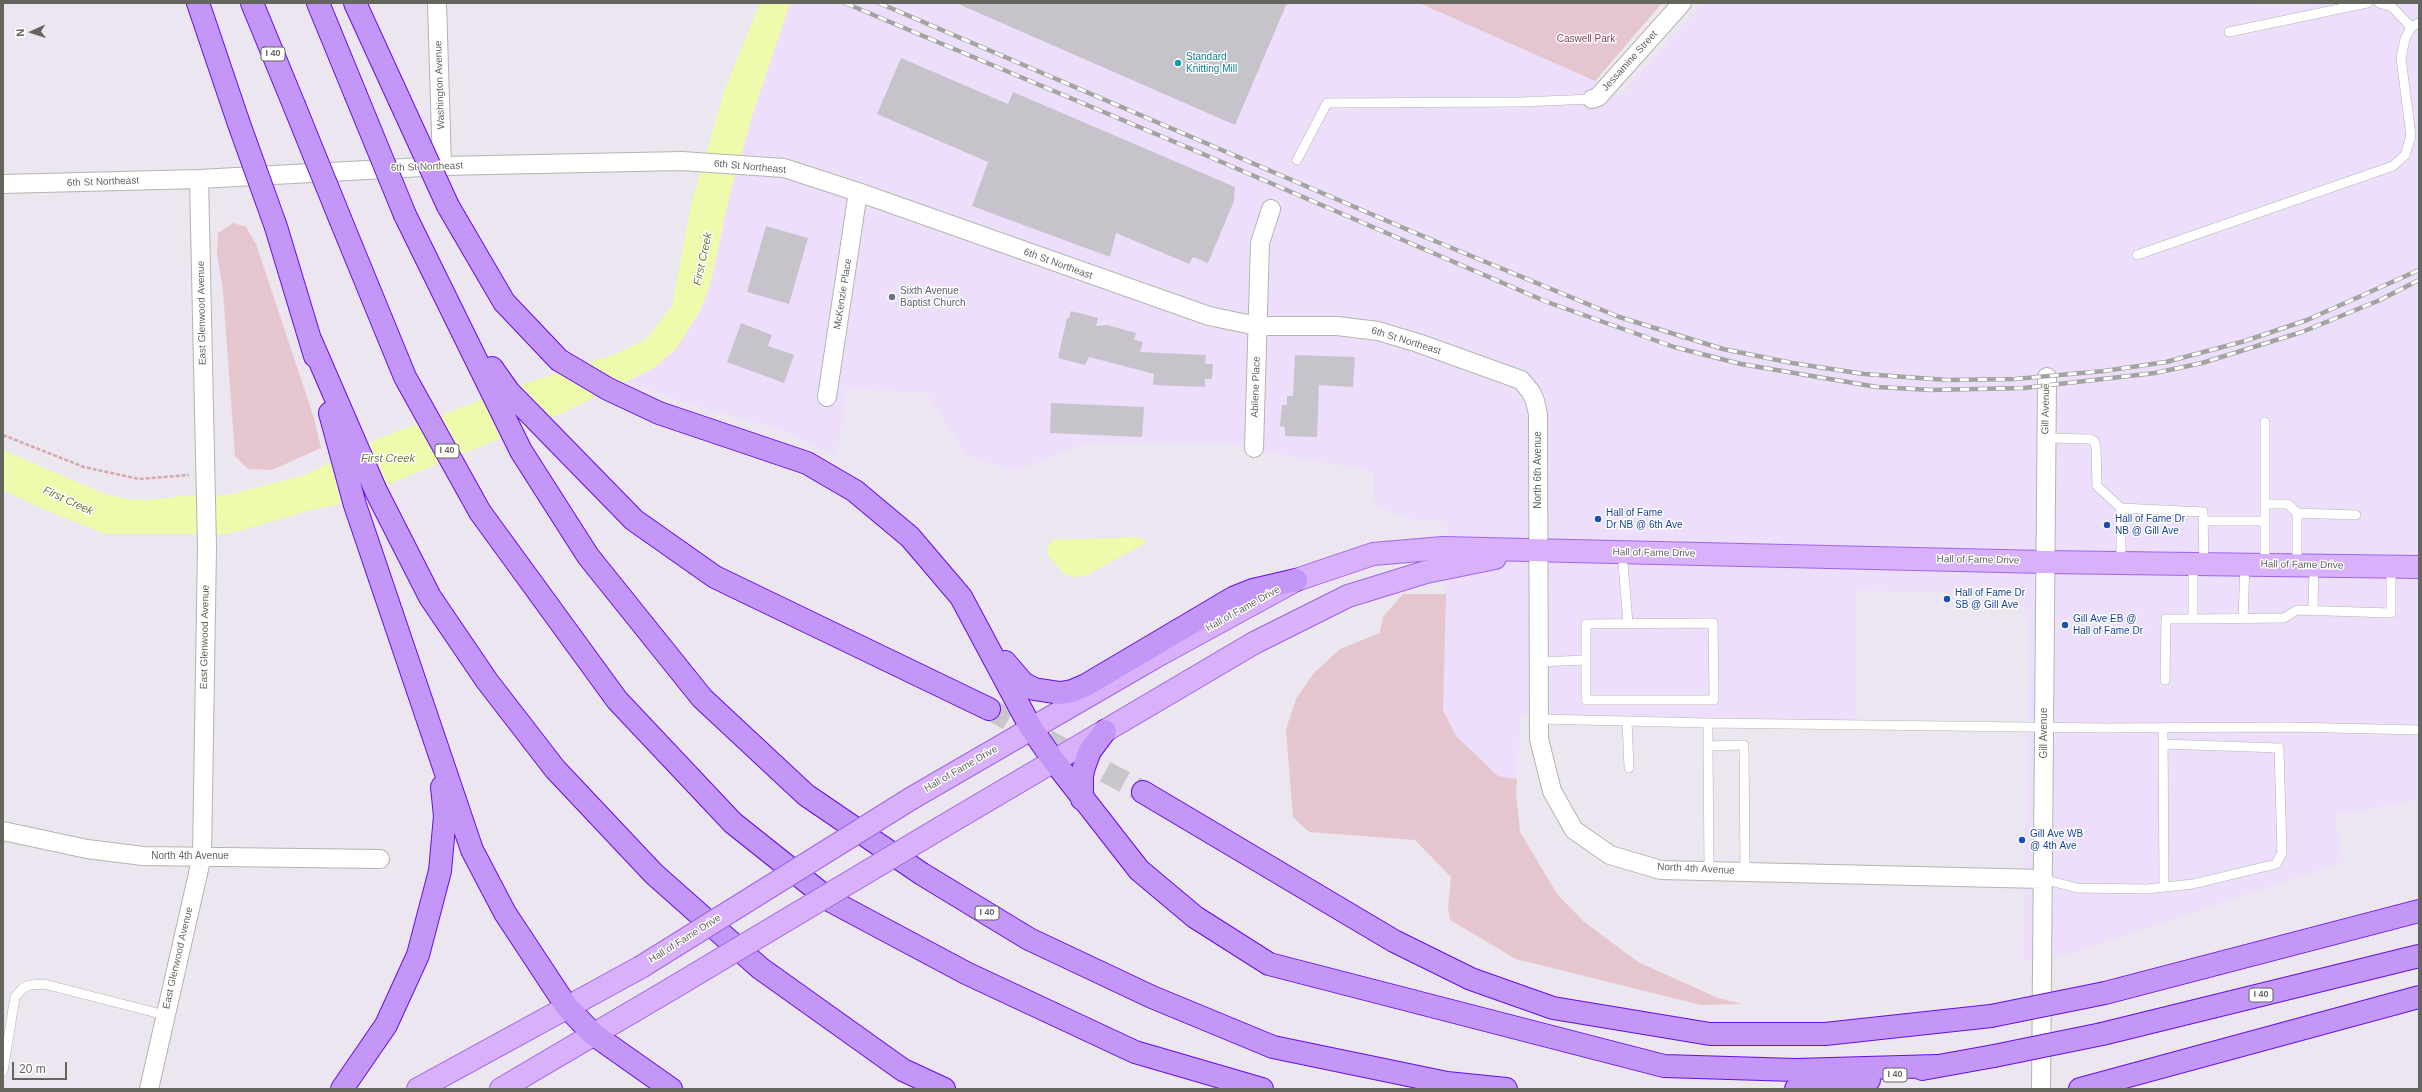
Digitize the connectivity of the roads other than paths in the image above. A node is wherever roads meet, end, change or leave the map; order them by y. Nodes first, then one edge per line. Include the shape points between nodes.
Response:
1 (198, 3) edge
2 (252, 3) edge
3 (318, 3) edge
4 (355, 3) edge
5 (437, 3) edge
6 (1682, 3) edge
7 (2367, 3) edge
8 (2379, 3) edge
9 (2415, 25) edge
10 (2229, 32) dead end
11 (1592, 99) joint
12 (1297, 160) dead end
13 (442, 166) junction
14 (199, 179) junction
15 (3, 184) edge
16 (858, 192) junction
17 (1271, 209) dead end
18 (2137, 255) dead end
19 (451, 311) junction
20 (1257, 326) junction
21 (311, 342) junction
22 (2047, 376) dead end
23 (1531, 392) joint
24 (827, 397) dead end
25 (2265, 422) dead end
26 (2046, 438) junction
27 (1254, 448) dead end
28 (2265, 504) junction
29 (2121, 508) junction
30 (2297, 513) junction
31 (2356, 515) dead end
32 (2204, 521) junction
33 (2265, 521) junction
34 (1537, 550) junction
35 (1622, 552) junction
36 (2044, 562) junction
37 (2121, 563) junction
38 (2199, 564) junction
39 (2255, 564) junction
40 (2306, 565) junction
41 (2391, 566) junction
42 (2419, 567) edge
43 (1296, 580) junction
44 (2313, 611) junction
45 (971, 616) junction
46 (2193, 619) junction
47 (2243, 619) junction
48 (1628, 624) junction
49 (1586, 660) junction
50 (1538, 662) junction
51 (2165, 680) dead end
52 (989, 709) tunnel mouth
53 (1538, 719) junction
54 (1627, 721) junction
55 (1708, 724) junction
56 (2044, 727) junction
57 (1031, 728) junction
58 (2163, 728) junction
59 (1105, 730) junction
60 (2419, 730) edge
61 (2163, 744) junction
62 (1708, 746) junction
63 (439, 752) junction
64 (1054, 761) junction
65 (1629, 768) dead end
66 (1143, 792) tunnel mouth
67 (1082, 799) junction
68 (3, 831) edge
69 (202, 856) junction
70 (380, 859) dead end
71 (1709, 871) junction
72 (1745, 872) junction
73 (2043, 879) junction
74 (2164, 887) junction
75 (2419, 911) edge
76 (2419, 956) edge
77 (2419, 996) edge
78 (567, 1007) junction
79 (166, 1015) junction
80 (593, 1034) junction
81 (1937, 1066) junction
82 (3, 1071) edge
83 (148, 1089) edge
84 (342, 1089) edge
85 (418, 1089) edge
86 (501, 1089) edge
87 (671, 1089) edge
88 (944, 1089) edge
89 (1262, 1089) edge
90 (1506, 1089) edge
91 (1796, 1089) edge
92 (2041, 1089) edge
93 (2080, 1089) edge

1 - 21 highway, bridge via 276,227
2 - 89 highway, I 40, bridge via 405,377 480,512 617,700 734,823 831,901 966,973 1135,1052
3 - 19 highway, I 40, bridge via 405,215
4 - 45 highway, bridge via 448,206 504,302 559,360 608,389 659,413 807,463 855,491 910,537 961,597
5 - 13 street, Washington Avenue
6 - 11 street, Jessamine Street via 1598,97
7 - 10 lane
8 - 9 lane via 2392,7
9 - 18 lane via 2405,38 2401,58 2411,136 2405,154 2393,166
11 - 12 lane, Jessamine Street via 1327,103
13 - 14 street, 6th St Northeast
13 - 16 street, 6th St Northeast via 682,161 784,168
14 - 15 street, 6th St Northeast
14 - 69 street, East Glenwood Avenue via 207,547
16 - 20 street, 6th St Northeast via 1146,296 1209,316
16 - 24 street, McKenzie Place
17 - 20 street, Abilene Place via 1260,243
19 - 52 highway via 509,392 634,520 715,577
19 - 90 highway, I 40 via 521,451 581,545 702,698 806,795 922,874 1029,939 1152,997 1273,1048 1447,1083
20 - 23 street, 6th St Northeast via 1337,326 1378,331 1521,380
20 - 27 street, Abilene Place
21 - 63 highway via 355,505
21 - 88 highway via 376,491 430,597 486,681 555,769 654,874 760,968 903,1070
22 - 26 street, Gill Avenue
23 - 34 street, North 6th Avenue via 1538,414
25 - 28 lane
26 - 29 lane via 2094,441 2097,486
26 - 36 street, Gill Avenue
28 - 30 lane via 2288,504
28 - 33 lane
29 - 32 lane via 2199,510 2203,512
29 - 37 lane
30 - 31 lane
30 - 40 lane
32 - 33 lane
32 - 38 lane
33 - 39 lane
34 - 35 main road, Hall of Fame Drive
34 - 43 main road, Hall of Fame Drive via 1443,548 1373,554
34 - 50 street, North 4th Avenue
34 - 59 main road, Hall of Fame Drive via 1426,572 1348,596 1254,643
35 - 36 main road, Hall of Fame Drive
35 - 48 lane
36 - 37 main road, Hall of Fame Drive
36 - 56 street, Gill Avenue
37 - 38 main road, Hall of Fame Drive
38 - 39 main road, Hall of Fame Drive
38 - 46 lane
39 - 40 main road, Hall of Fame Drive
39 - 47 lane
40 - 41 main road, Hall of Fame Drive
40 - 44 lane
41 - 42 main road, Hall of Fame Drive
41 - 44 lane via 2391,613
43 - 45 highway via 1253,590 1233,598 1086,685 1060,693 1034,689 1023,683
43 - 57 main road, Hall of Fame Drive via 1154,657
44 - 47 lane via 2297,610 2284,618
45 - 57 highway
46 - 47 lane
46 - 51 lane via 2166,619
48 - 49 lane via 1586,624
48 - 49 lane via 1713,623 1714,700 1586,700
49 - 50 lane
50 - 53 street, North 4th Avenue
53 - 54 lane
53 - 71 street, North 4th Avenue via 1539,739 1552,791 1574,830 1610,855 1661,870
54 - 55 lane
54 - 65 lane
55 - 56 lane
55 - 62 lane
56 - 58 lane
56 - 73 street, Gill Avenue
57 - 64 highway
57 - 78 main road, Hall of Fame Drive, bridge via 912,798 641,967
58 - 60 lane
58 - 61 lane
59 - 64 main road, Hall of Fame Drive
59 - 67 highway via 1090,751 1084,767
61 - 74 lane
61 - 74 lane via 2279,748 2282,853 2276,864 2257,870 2193,884
62 - 71 lane
62 - 72 lane via 1744,745
63 - 78 highway via 472,850 505,913
63 - 84 highway via 445,816 440,871 418,955 386,1025
64 - 67 highway
64 - 80 main road, Hall of Fame Drive, bridge
66 - 75 highway, bridge via 1394,941 1471,980 1553,1008 1710,1034 1825,1034 1991,1016 2105,993
67 - 81 highway via 1139,870 1195,917 1269,964 1664,1066 1796,1070
68 - 69 street, North 4th Avenue via 87,849 143,856
69 - 70 street, North 4th Avenue
69 - 79 street, East Glenwood Avenue
71 - 72 street, North 4th Avenue
72 - 73 street, North 4th Avenue
73 - 74 lane via 2077,888
73 - 92 street, Gill Avenue
76 - 81 highway, I 40, bridge via 2102,1034
77 - 93 highway
78 - 80 highway
78 - 85 main road, Hall of Fame Drive
79 - 82 lane via 44,984 30,985 23,988 15,997
79 - 83 street, East Glenwood Avenue
80 - 86 main road, Hall of Fame Drive
80 - 87 highway
81 - 91 highway, I 40 via 1866,1081

